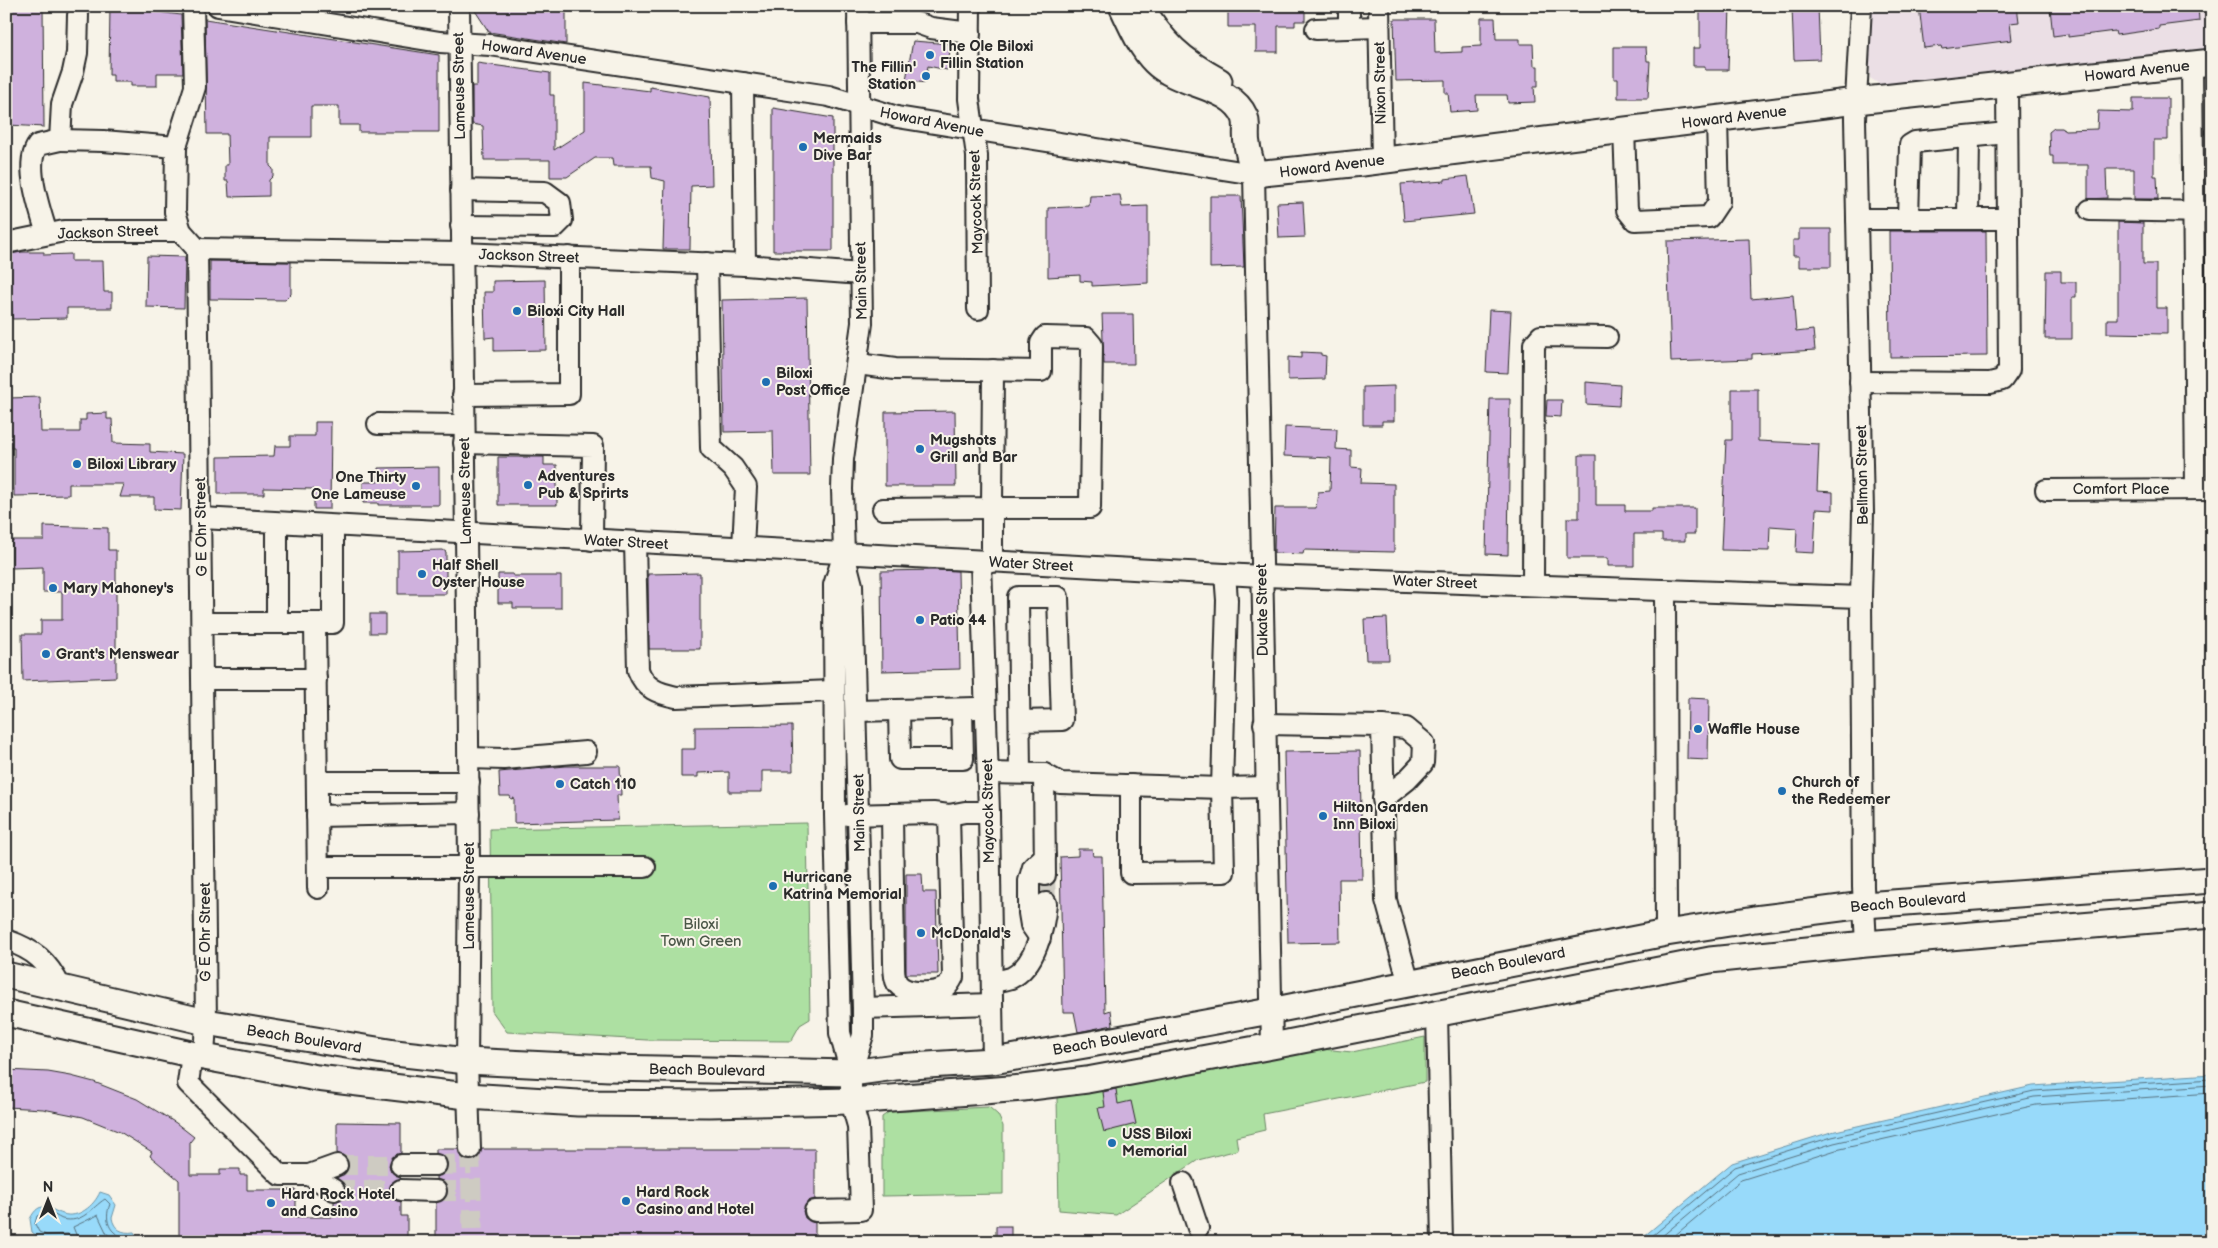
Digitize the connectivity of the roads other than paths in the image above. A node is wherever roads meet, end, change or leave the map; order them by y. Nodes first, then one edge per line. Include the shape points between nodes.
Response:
1 (193, 6) edge
2 (218, 6) edge
3 (459, 6) edge
4 (970, 6) edge
5 (1122, 6) edge
6 (1142, 6) edge
7 (1349, 6) edge
8 (1379, 6) edge
9 (1861, 6) edge
10 (78, 15) dead end
11 (858, 15) edge
12 (1379, 27) junction
13 (1349, 28) junction
14 (1316, 29) dead end
15 (970, 33) junction
16 (458, 43) junction
17 (2202, 63) edge
18 (742, 83) junction
19 (2007, 85) junction
20 (1856, 101) junction
21 (860, 106) junction
22 (1717, 119) junction
23 (973, 130) junction
24 (1624, 130) junction
25 (2007, 133) junction
26 (1969, 136) junction
27 (60, 140) junction
28 (176, 147) junction
29 (1382, 160) junction
30 (1254, 174) junction
31 (461, 190) junction
32 (2090, 210) dead end
33 (2203, 212) edge
34 (1857, 218) junction
35 (1908, 219) junction
36 (1968, 219) junction
37 (2008, 219) junction
38 (461, 226) junction
39 (181, 231) junction
40 (47, 234) junction
41 (6, 243) edge
42 (197, 249) junction
43 (460, 253) junction
44 (570, 258) junction
45 (707, 263) junction
46 (745, 264) junction
47 (861, 274) junction
48 (978, 309) dead end
49 (1607, 337) dead end
50 (858, 364) junction
51 (993, 370) junction
52 (1860, 382) junction
53 (463, 395) junction
54 (378, 424) dead end
55 (464, 434) junction
56 (2204, 489) edge
57 (2046, 490) dead end
58 (992, 508) junction
59 (883, 509) dead end
60 (201, 518) junction
61 (277, 523) junction
62 (333, 526) junction
63 (466, 533) junction
64 (592, 540) junction
65 (635, 542) junction
66 (743, 548) junction
67 (844, 554) junction
68 (987, 562) junction
69 (1059, 566) junction
70 (1225, 574) junction
71 (1261, 576) junction
72 (1533, 585) junction
73 (1665, 590) junction
74 (1861, 597) junction
75 (1058, 598) junction
76 (202, 624) junction
77 (277, 624) junction
78 (315, 624) junction
79 (203, 679) junction
80 (316, 680) junction
81 (833, 691) junction
82 (986, 708) junction
83 (962, 709) junction
84 (899, 710) junction
85 (856, 711) junction
86 (1020, 721) junction
87 (1264, 724) junction
88 (1382, 726) junction
89 (586, 752) dead end
90 (469, 758) junction
91 (988, 773) junction
92 (1020, 773) junction
93 (1044, 774) junction
94 (317, 782) junction
95 (469, 782) junction
96 (1131, 785) junction
97 (1266, 786) junction
98 (1222, 788) junction
99 (1384, 799) junction
100 (989, 812) junction
101 (469, 813) junction
102 (892, 814) junction
103 (834, 815) junction
104 (859, 815) junction
105 (949, 815) junction
106 (317, 816) junction
107 (318, 867) junction
108 (645, 867) dead end
109 (470, 868) junction
110 (2212, 880) edge
111 (318, 888) dead end
112 (1046, 903) tunnel mouth
113 (1864, 905) junction
114 (2212, 915) edge
115 (1666, 932) junction
116 (1040, 938) junction
117 (6, 940) edge
118 (1866, 944) junction
119 (6, 976) edge
120 (992, 982) junction
121 (1408, 984) junction
122 (61, 988) junction
123 (948, 995) junction
124 (992, 1004) junction
125 (863, 1008) junction
126 (1270, 1011) junction
127 (6, 1013) edge
128 (1437, 1013) junction
129 (206, 1022) junction
130 (1272, 1046) junction
131 (198, 1056) junction
132 (993, 1060) junction
133 (467, 1061) junction
134 (851, 1073) junction
135 (467, 1096) junction
136 (851, 1101) junction
137 (470, 1149) tunnel mouth
138 (336, 1165) tunnel mouth
139 (401, 1165) tunnel mouth
140 (436, 1165) tunnel mouth
141 (309, 1175) junction
142 (1182, 1183) dead end
143 (334, 1190) tunnel mouth
144 (401, 1190) tunnel mouth
145 (436, 1190) tunnel mouth
146 (815, 1211) dead end
147 (1198, 1228) dead end
148 (1442, 1242) edge

1 - 28 street via 195,87
2 - 16 street, Howard Avenue
3 - 16 street, Lameuse Street
4 - 15 street, Maycock Street
5 - 30 main road via 1138,39 1155,62 1177,78 1222,93 1236,104 1245,118 1246,143
6 - 30 main road via 1154,29 1174,52 1242,95 1255,114
7 - 13 street
8 - 12 street, Nixon Street
9 - 20 street, Bellman Street
10 - 27 street via 74,72 62,104
11 - 15 street
11 - 21 street, Main Street
12 - 13 street
12 - 29 street, Nixon Street
13 - 14 street
15 - 23 street, Maycock Street via 969,99
16 - 18 street, Howard Avenue via 490,44
16 - 31 street, Lameuse Street
17 - 19 main road, Howard Avenue
17 - 33 street, Comfort Place
18 - 21 street, Howard Avenue via 829,96
18 - 46 street
19 - 20 main road, Howard Avenue
19 - 25 street
20 - 22 main road, Howard Avenue
20 - 34 street, Bellman Street
21 - 23 street, Howard Avenue via 897,117
21 - 47 street, Main Street
22 - 24 main road, Howard Avenue
22 - 24 street via 1719,202 1709,217 1635,220 1627,210
23 - 30 street, Howard Avenue
23 - 48 street, Maycock Street via 977,156
24 - 29 main road, Howard Avenue
25 - 26 street
25 - 37 street
26 - 35 street via 1910,145
26 - 36 street
27 - 28 street
27 - 40 street via 38,145 32,155 32,176
28 - 39 street via 175,212
29 - 30 main road, Howard Avenue
30 - 71 street, Dukate Street
31 - 38 street, Lameuse Street
31 - 38 street via 545,192 560,204 562,220 555,227
32 - 33 street
33 - 56 street, Comfort Place
34 - 35 street
34 - 52 street, Bellman Street
35 - 36 street
36 - 37 street
37 - 52 street via 2009,370 2002,380 1990,383
38 - 43 street, Lameuse Street
39 - 40 street, Jackson Street via 101,229
39 - 42 street
40 - 41 street, Jackson Street
42 - 43 street, Jackson Street
42 - 60 street, G E Ohr Street
43 - 44 street, Jackson Street
43 - 53 street, Lameuse Street
44 - 45 street, Jackson Street
44 - 53 street via 569,394
45 - 46 street, Jackson Street
45 - 66 street via 711,448 733,468 746,488
46 - 47 street, Jackson Street
47 - 50 street, Main Street via 862,323
49 - 72 street via 1541,336 1534,344
50 - 51 street via 895,369
50 - 67 street, Main Street via 843,460
51 - 58 street, Maycock Street
51 - 58 street via 1041,371 1041,343 1046,337 1086,338 1092,345 1090,508
52 - 74 street, Bellman Street
53 - 55 street, Lameuse Street
54 - 55 street
55 - 63 street, Lameuse Street
55 - 64 street via 593,446
56 - 57 street, Comfort Place
58 - 59 street
58 - 68 street, Maycock Street
60 - 61 street, Water Street
60 - 76 street, G E Ohr Street
61 - 62 street, Water Street
61 - 77 street
62 - 63 street, Water Street
62 - 78 street via 333,624
63 - 64 street, Water Street
63 - 90 street, Lameuse Street
64 - 65 street, Water Street
65 - 66 street, Water Street
65 - 81 street via 638,670 642,681 655,692 676,698
66 - 67 street, Water Street
67 - 68 street, Water Street
67 - 81 street, Main Street via 834,585
67 - 85 street, Main Street via 852,585
68 - 69 street, Water Street
68 - 82 street, Maycock Street
69 - 70 street, Water Street
69 - 75 street
70 - 71 street, Water Street
70 - 98 street
71 - 72 street, Water Street
71 - 87 street, Dukate Street
72 - 73 street, Water Street
73 - 74 street, Water Street
73 - 115 street
74 - 113 street, Bellman Street
75 - 86 street via 1018,598
75 - 86 street via 1062,720
76 - 77 street
76 - 79 street, G E Ohr Street
77 - 78 street
78 - 80 street
79 - 80 street
79 - 129 street, G E Ohr Street
80 - 94 street
81 - 103 street, Main Street
82 - 83 street
82 - 91 street, Maycock Street
83 - 84 street
83 - 84 street via 963,759 900,758
84 - 85 street
85 - 104 street, Main Street
86 - 92 street
87 - 88 street
87 - 97 street, Dukate Street
88 - 99 street
88 - 99 street via 1406,728 1424,743 1423,763
89 - 90 street via 504,759
90 - 95 street, Lameuse Street
91 - 92 street
91 - 100 street, Maycock Street
92 - 93 street
93 - 96 street via 1060,783
93 - 116 street via 1045,865 1033,867 1029,881 1031,925
94 - 95 street
94 - 106 street
95 - 101 street, Lameuse Street
96 - 98 street
96 - 98 street via 1131,873 1224,872
97 - 98 street
97 - 126 street, Dukate Street
99 - 121 street via 1386,900
100 - 105 street
100 - 120 street, Maycock Street
101 - 106 street
101 - 109 street, Lameuse Street
102 - 104 street
102 - 105 street
102 - 123 street via 896,982 902,988
103 - 104 street
103 - 134 street, Main Street via 840,1033
104 - 125 street, Main Street
105 - 123 street via 953,977
106 - 107 street
107 - 109 street
107 - 111 street
108 - 109 street
109 - 133 street, Lameuse Street
110 - 113 main road, Beach Boulevard
112 - 116 street
113 - 115 main road, Beach Boulevard
113 - 118 street, Bellman Street
114 - 118 main road
115 - 121 main road, Beach Boulevard
116 - 120 street via 1020,972
117 - 122 street via 46,962
118 - 128 main road via 1710,960
119 - 122 main road, Beach Boulevard
120 - 124 street, Maycock Street
121 - 126 main road, Beach Boulevard
122 - 129 main road, Beach Boulevard
123 - 124 street
123 - 125 street
124 - 132 street, Maycock Street
125 - 134 street, Main Street via 863,1035
126 - 130 street, Dukate Street
126 - 132 main road, Beach Boulevard
127 - 131 main road
128 - 130 main road
128 - 148 street
129 - 131 street, G E Ohr Street
129 - 133 main road, Beach Boulevard via 322,1043
130 - 136 main road via 1087,1080
131 - 135 main road via 317,1078
131 - 141 street, G E Ohr Street via 188,1083 280,1175
132 - 134 main road, Beach Boulevard
133 - 134 main road, Beach Boulevard via 609,1068
133 - 135 street, Lameuse Street
134 - 136 street, Main Street
135 - 136 main road via 588,1103
135 - 137 street, Lameuse Street
136 - 146 street, Main Street via 858,1126 861,1210
138 - 141 street
139 - 140 street
141 - 143 street
142 - 147 street
144 - 145 street

